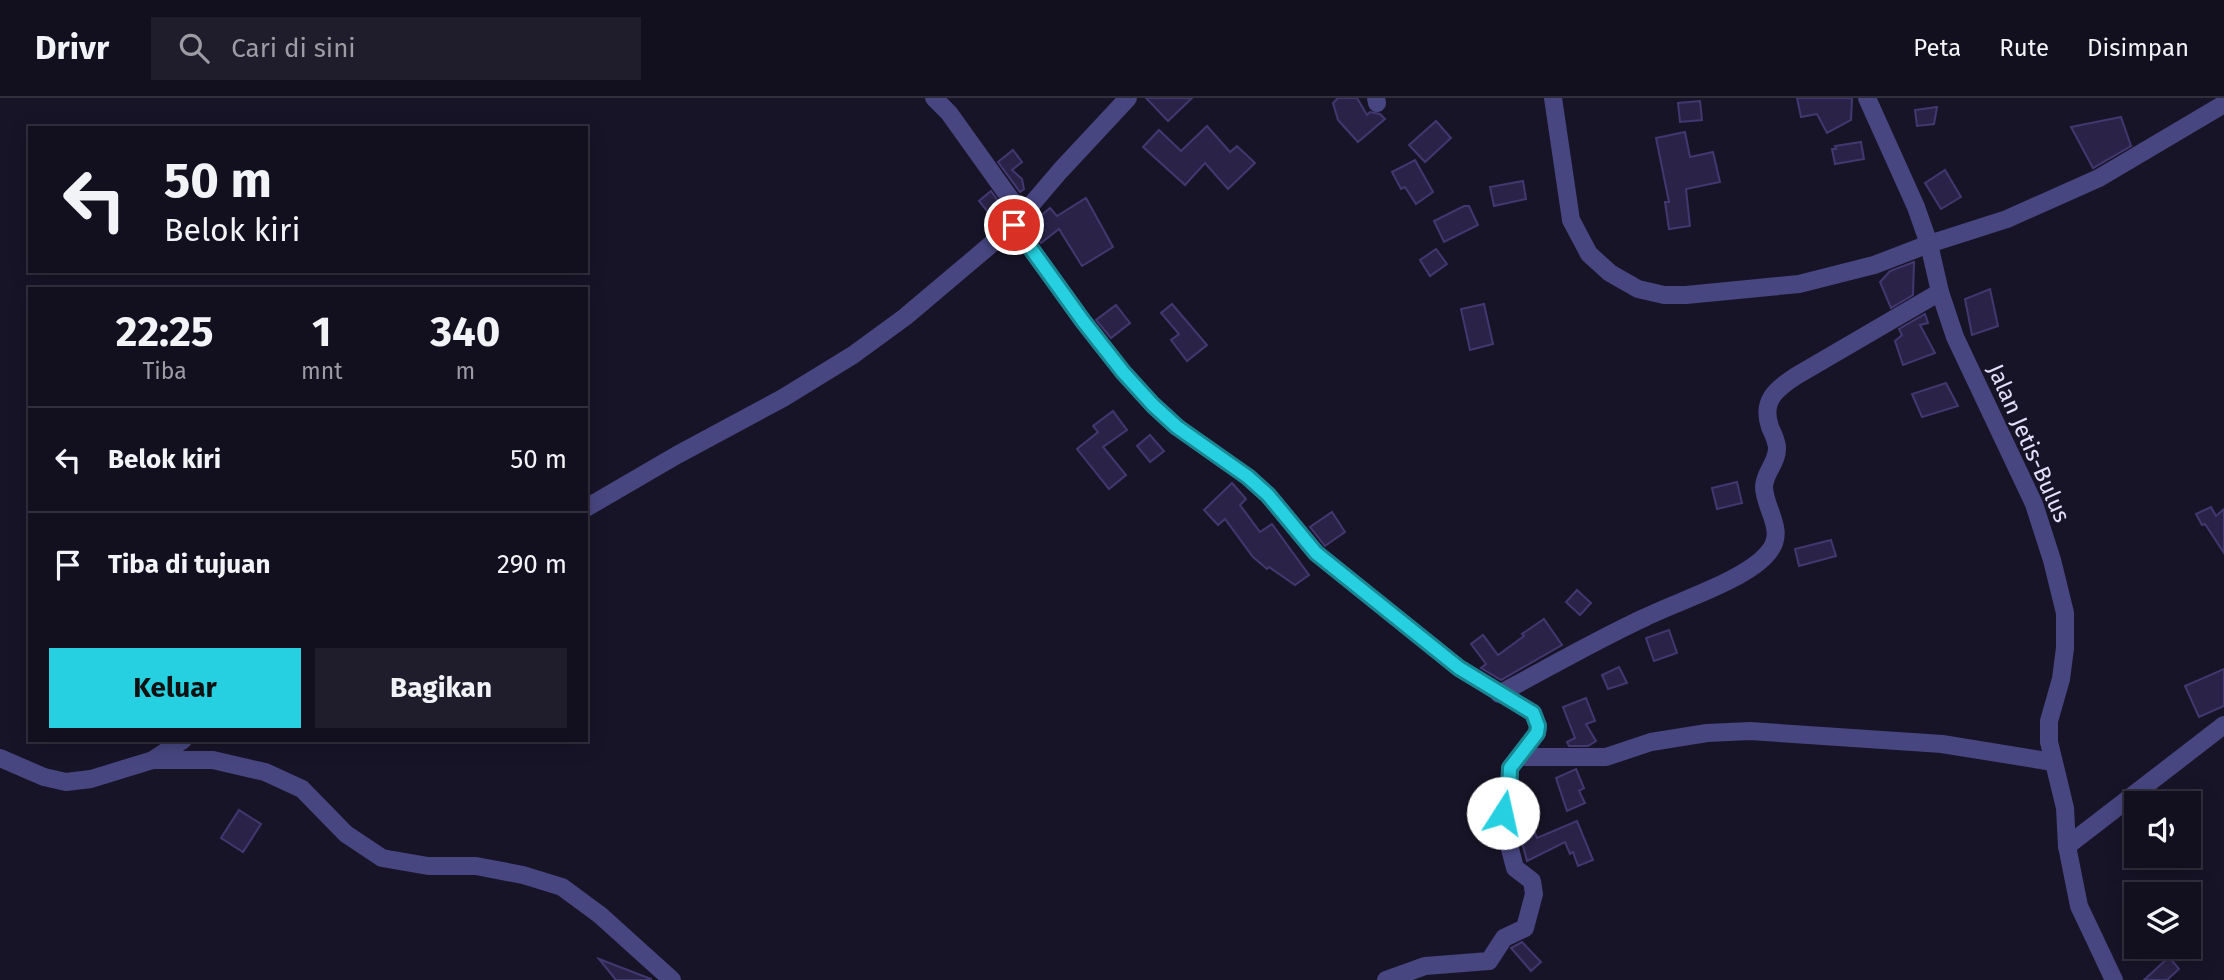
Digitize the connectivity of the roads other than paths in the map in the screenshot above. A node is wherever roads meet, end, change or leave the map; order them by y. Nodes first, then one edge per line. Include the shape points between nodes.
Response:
1 (934, 98) edge
2 (1128, 98) edge
3 (1553, 98) edge
4 (1867, 98) edge
5 (2224, 104) edge
6 (1018, 220) junction
7 (1929, 244) junction
8 (1940, 292) junction
9 (588, 507) edge
10 (1499, 694) junction
11 (2224, 725) edge
12 (180, 742) edge
13 (1519, 757) junction
14 (0, 758) edge
15 (153, 761) junction
16 (2053, 762) junction
17 (2067, 846) junction
18 (671, 980) edge
19 (1386, 980) edge
20 (2114, 980) edge

1 - 6 street via 949,113
2 - 6 street
3 - 7 street via 1571,220 1589,254 1638,289 1686,295 1800,284 1874,265
4 - 7 street, Jalan Jetis-Bulus
5 - 7 street via 2099,178 2007,219
6 - 9 street via 905,317 853,355
6 - 10 street via 1083,321 1153,405 1268,495 1316,553 1459,668
7 - 8 street, Jalan Jetis-Bulus
8 - 10 street via 1796,376 1771,396 1768,417 1777,449 1764,488 1777,537 1770,552 1693,598 1645,617
8 - 16 street, Jalan Jetis-Bulus via 1974,381 2034,504 2052,560 2064,613 2065,648 2049,721
10 - 13 street via 1527,708 1538,726
11 - 17 street
12 - 15 street
13 - 16 street via 1606,757 1674,738 1750,731 1942,744
13 - 19 street via 1510,768 1509,799 1503,813 1515,868 1532,881 1534,894 1525,928 1504,937 1489,961 1425,966
14 - 15 street via 66,782
15 - 18 street via 213,761 287,781 302,789 346,834 382,858 428,866 476,866 562,887
16 - 17 street, Jalan Jetis-Bulus via 2065,808
17 - 20 street, Jalan Jetis-Bulus via 2079,906

